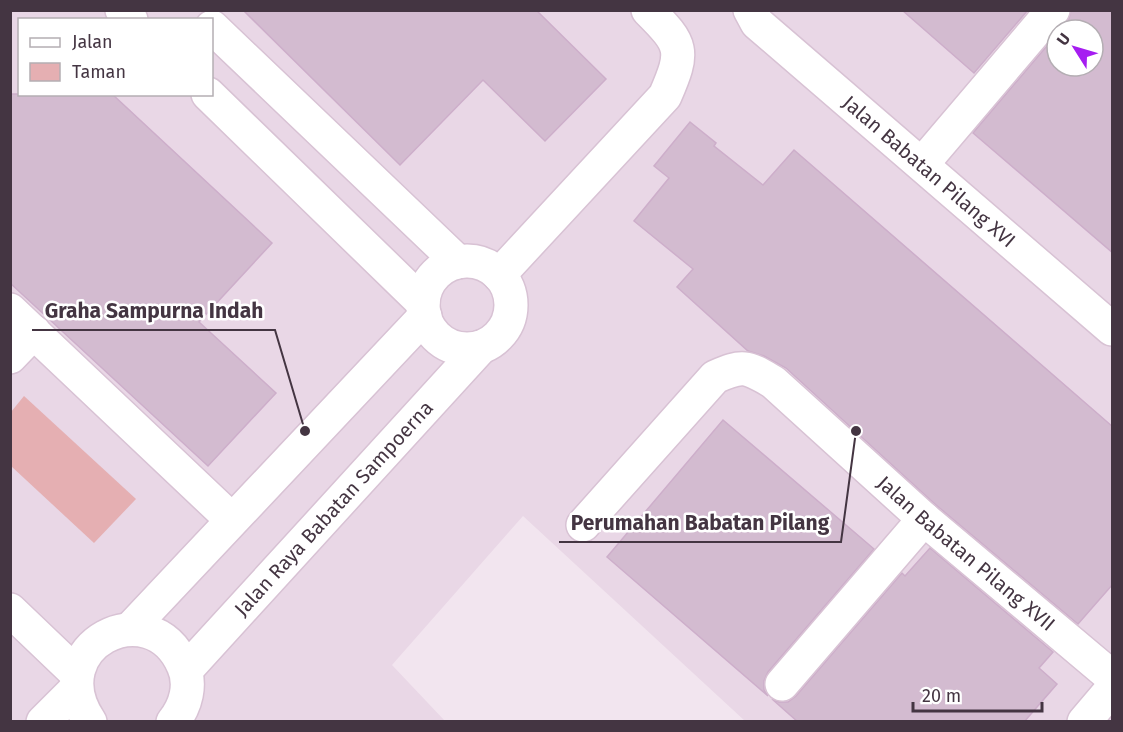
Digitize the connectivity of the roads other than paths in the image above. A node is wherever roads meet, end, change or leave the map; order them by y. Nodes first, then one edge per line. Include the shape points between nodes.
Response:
1 (648, 10) edge
2 (750, 10) edge
3 (1053, 10) edge
4 (213, 28) edge
5 (210, 96) edge
6 (923, 164) junction
7 (458, 262) junction
8 (499, 275) junction
9 (424, 309) junction
10 (22, 321) edge
11 (1110, 322) edge
12 (481, 347) junction
13 (10, 357) edge
14 (924, 519) junction
15 (232, 520) junction
16 (583, 525) dead end
17 (10, 610) edge
18 (130, 629) junction
19 (1113, 677) edge
20 (76, 682) junction
21 (782, 684) dead end
22 (1113, 689) edge
23 (188, 703) edge
24 (43, 722) edge
25 (90, 722) edge
26 (1084, 722) edge

1 - 8 street via 678,47 677,69 665,96
2 - 6 street, Jalan Babatan Pilang XVI via 757,23
3 - 6 street
4 - 7 street
5 - 9 street
6 - 11 street, Jalan Babatan Pilang XVI
7 - 8 street via 472,261
7 - 9 street via 433,277 426,290
8 - 12 street via 511,301 510,316 494,340
9 - 12 street via 432,332 446,344 469,349
9 - 15 street
10 - 13 street
10 - 15 street
12 - 23 street, Jalan Raya Babatan Sampoerna
14 - 16 street, Jalan Babatan Pilang XVII via 773,382 752,370 736,368 715,377 705,387
14 - 19 street, Jalan Babatan Pilang XVII
14 - 21 street
15 - 18 street
17 - 20 street
18 - 20 street via 111,633 96,642 84,657
18 - 23 street via 158,636 171,645 180,657
20 - 24 street
20 - 25 street via 80,707
22 - 26 street

